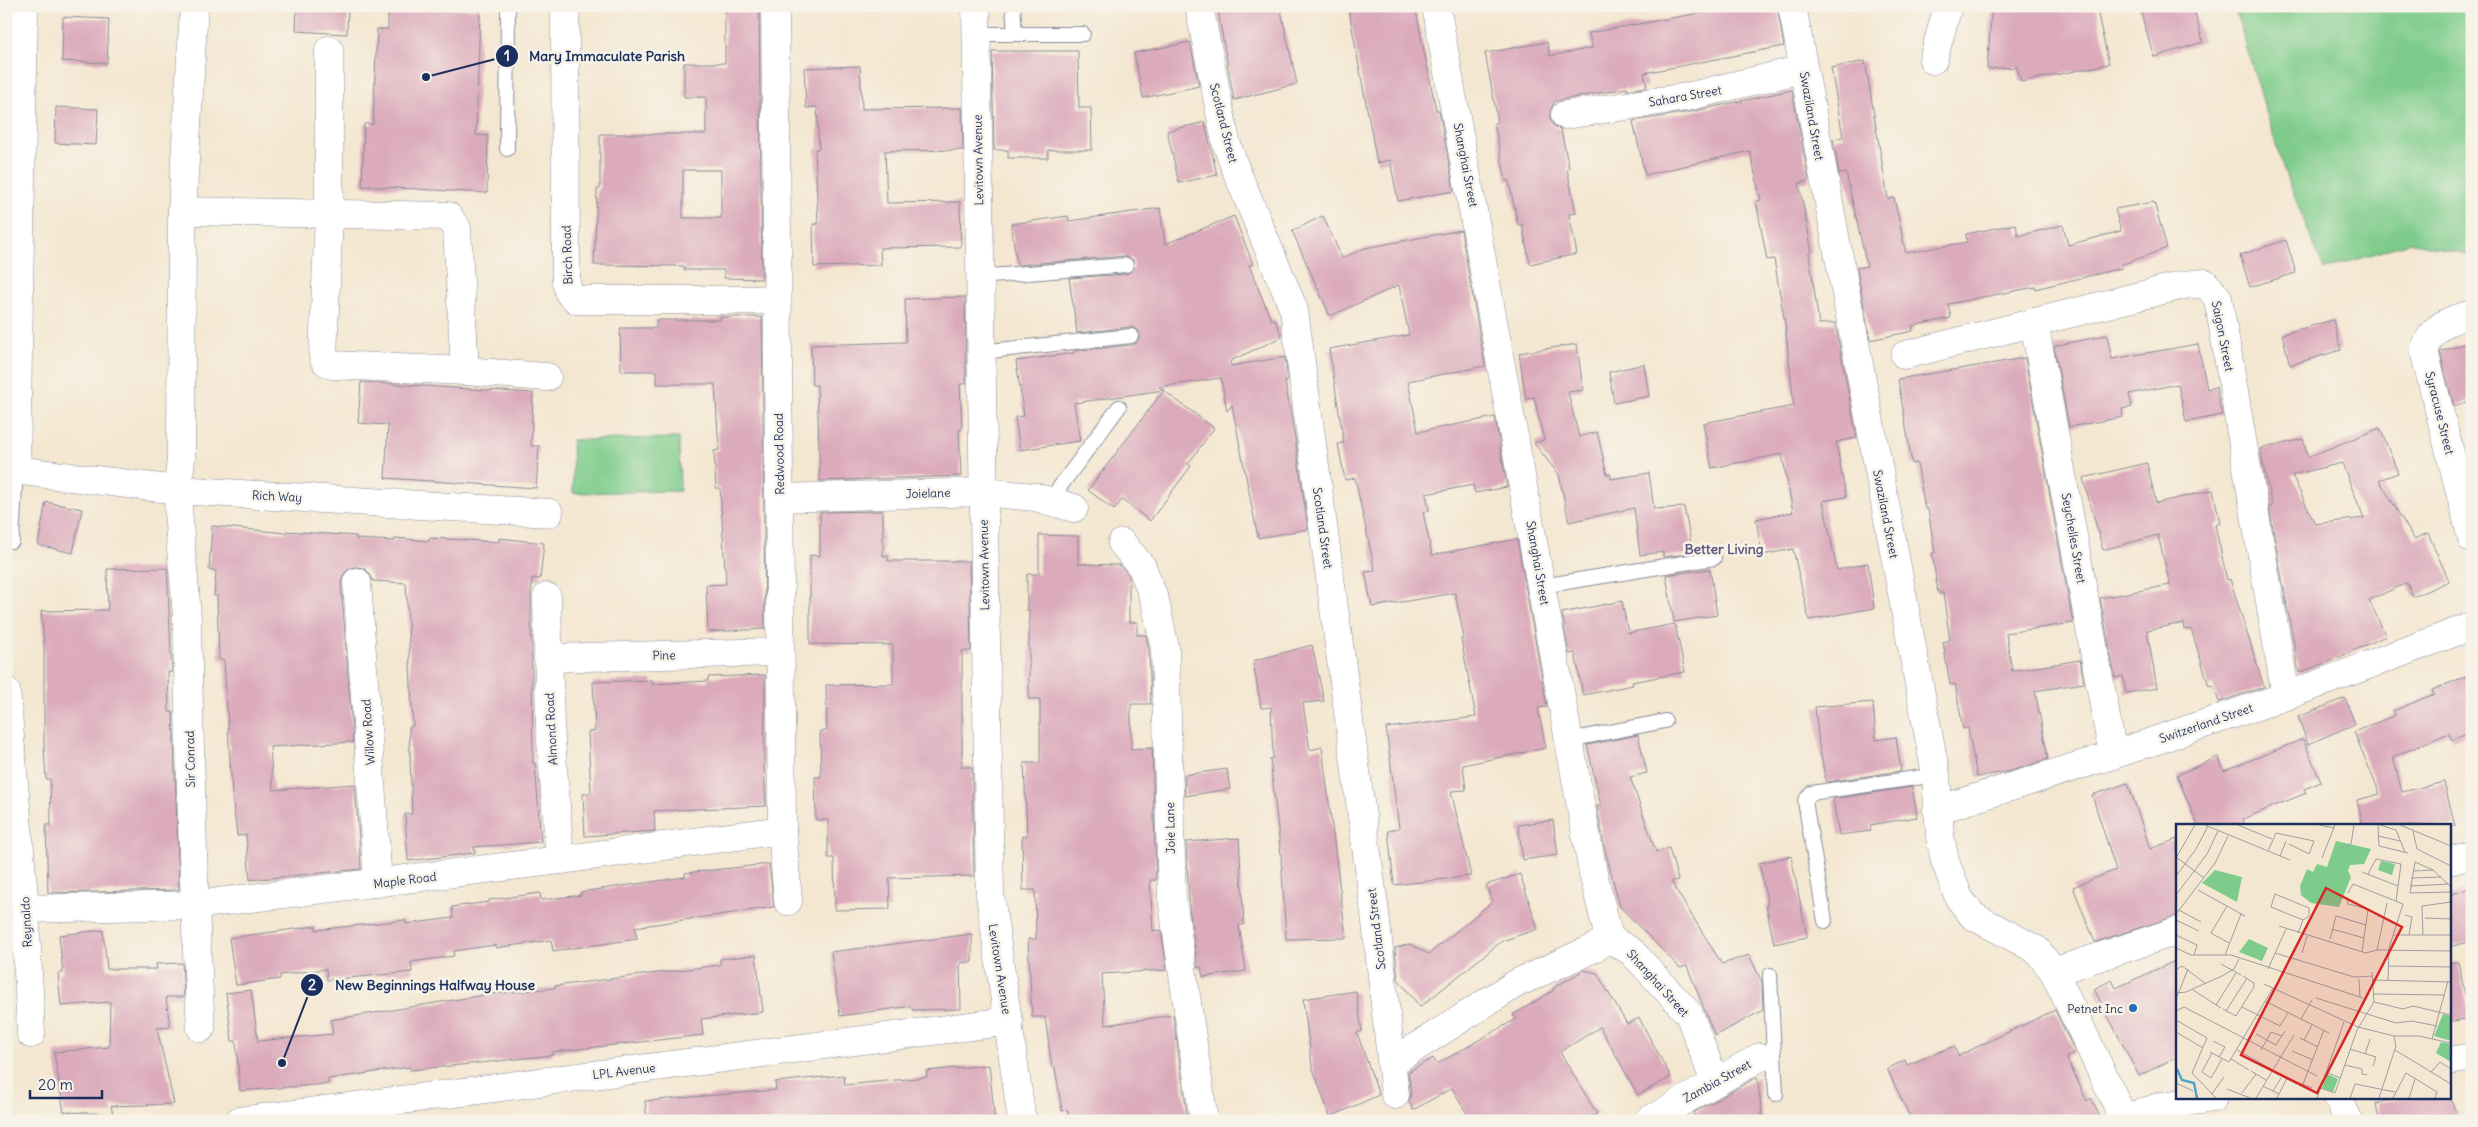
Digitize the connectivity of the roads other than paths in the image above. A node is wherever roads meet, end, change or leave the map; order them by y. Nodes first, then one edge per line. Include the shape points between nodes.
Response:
1 (24, 6) edge
2 (194, 6) edge
3 (508, 6) edge
4 (565, 6) edge
5 (775, 6) edge
6 (976, 6) edge
7 (1013, 6) edge
8 (1198, 6) edge
9 (1436, 6) edge
10 (1792, 6) edge
11 (1948, 6) edge
12 (976, 34) junction
13 (1015, 34) junction
14 (1083, 34) dead end
15 (329, 50) dead end
16 (1933, 60) dead end
17 (1803, 69) junction
18 (1565, 115) dead end
19 (507, 149) dead end
20 (182, 211) junction
21 (329, 214) junction
22 (1126, 266) dead end
23 (979, 277) junction
24 (777, 300) junction
25 (2472, 314) edge
26 (2034, 322) junction
27 (1131, 336) dead end
28 (980, 352) junction
29 (1905, 355) dead end
30 (465, 371) junction
31 (547, 378) dead end
32 (1119, 407) dead end
33 (11, 470) edge
34 (177, 490) junction
35 (982, 492) junction
36 (780, 498) junction
37 (1062, 504) joint
38 (549, 513) dead end
39 (2472, 539) edge
40 (12, 541) dead end
41 (1122, 543) dead end
42 (1714, 558) dead end
43 (358, 582) dead end
44 (1542, 586) junction
45 (547, 597) dead end
46 (2472, 626) edge
47 (780, 652) junction
48 (548, 658) junction
49 (6, 690) edge
50 (2286, 696) junction
51 (1665, 721) dead end
52 (1569, 740) junction
53 (2113, 755) junction
54 (1936, 775) junction
55 (1936, 810) junction
56 (782, 830) junction
57 (2472, 855) edge
58 (560, 860) junction
59 (2450, 861) edge
60 (378, 883) junction
61 (788, 901) dead end
62 (194, 905) junction
63 (25, 909) junction
64 (1825, 921) dead end
65 (2176, 931) edge
66 (1609, 938) junction
67 (2054, 972) junction
68 (1770, 976) dead end
69 (1009, 1021) junction
70 (201, 1028) dead end
71 (31, 1034) dead end
72 (1767, 1054) junction
73 (2472, 1057) edge
74 (2450, 1061) edge
75 (1391, 1063) junction
76 (1715, 1082) junction
77 (1776, 1094) dead end
78 (1395, 1096) dead end
79 (2200, 1100) edge
80 (2339, 1100) edge
81 (1682, 1112) edge
82 (304, 1117) edge
83 (2122, 1120) edge
84 (239, 1121) edge
85 (1022, 1121) edge
86 (1204, 1121) edge
87 (1648, 1121) edge
88 (2349, 1121) edge

1 - 33 street
2 - 20 street, Sir Conrad
3 - 19 lane
4 - 24 street, Birch Road via 566,282 569,293 577,300
5 - 24 street, Redwood Road
6 - 12 street, Levitown Avenue
7 - 13 lane
8 - 75 street, Scotland Street via 1226,142 1294,310 1375,913
9 - 44 street, Shanghai Street
10 - 17 street, Swaziland Street
11 - 16 street
12 - 13 lane
12 - 23 street, Levitown Avenue
13 - 14 lane
15 - 21 street
17 - 18 street, Sahara Street via 1686,97
17 - 54 street, Swaziland Street
20 - 21 street
20 - 34 street, Sir Conrad via 181,459
21 - 30 street via 448,216 454,221
21 - 30 street via 325,361 332,365
22 - 23 lane
23 - 28 street, Levitown Avenue
24 - 36 street, Redwood Road
25 - 39 street, Syracuse Street via 2437,327 2427,339 2424,350
26 - 29 street, Saigon Street
26 - 50 street, Saigon Street via 2194,282 2205,283 2218,298
26 - 53 street, Seychelles Street
27 - 28 lane
28 - 35 street, Levitown Avenue
30 - 31 street
32 - 37 lane
33 - 34 street, Rich Way
33 - 40 lane
34 - 38 street, Rich Way
34 - 62 street, Sir Conrad via 186,612
35 - 36 street, Joielane
35 - 37 street, Joielane
35 - 69 street, Levitown Avenue via 990,895
36 - 47 street, Redwood Road
41 - 86 street, Joie Lane via 1142,567 1155,601 1166,648 1172,898
42 - 44 lane
43 - 60 street, Willow Road
44 - 52 street, Shanghai Street
45 - 48 street, Almond Road
46 - 50 street, Switzerland Street
47 - 48 street, Pine
47 - 56 street, Redwood Road
48 - 58 street, Almond Road
49 - 63 street, Reynaldo
50 - 53 street, Switzerland Street
51 - 52 lane
52 - 66 street, Shanghai Street via 1593,873
53 - 55 street, Switzerland Street
54 - 55 street, Swaziland Street
54 - 64 lane via 1807,796 1805,801
55 - 67 street, Swaziland Street via 1945,861 1965,908 1973,916 2037,950
56 - 58 street, Maple Road
56 - 61 street, Redwood Road
57 - 59 street
58 - 60 street, Maple Road
60 - 62 street, Maple Road
62 - 63 street, Maple Road
62 - 70 street, Sir Conrad
63 - 71 street, Reynaldo
65 - 67 street
66 - 75 street via 1516,983
66 - 76 street, Shanghai Street via 1632,952 1688,1014
67 - 83 street, Swaziland Street
68 - 72 lane
69 - 82 street, LPL Avenue
69 - 85 street, Levitown Avenue
72 - 76 street, Zambia Street
72 - 77 lane
73 - 74 street
75 - 78 street, Scotland Street
76 - 81 street, Zambia Street
79 - 83 street via 2162,1106
80 - 88 street
81 - 87 street, Zambia Street
82 - 84 street, LPL Avenue

